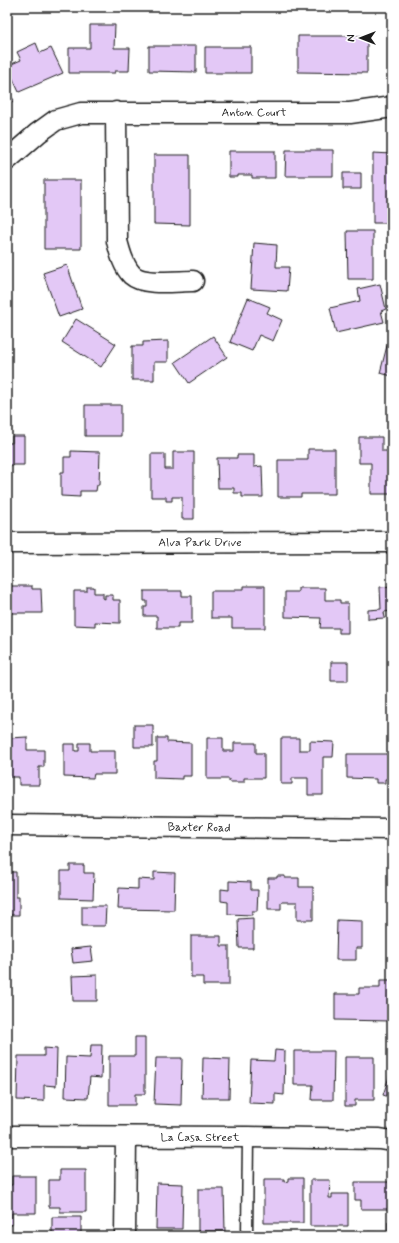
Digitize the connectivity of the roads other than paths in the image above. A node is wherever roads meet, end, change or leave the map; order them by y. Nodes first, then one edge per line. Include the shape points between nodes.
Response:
1 (392, 107) edge
2 (116, 112) junction
3 (7, 160) edge
4 (192, 281) dead end
5 (392, 542) edge
6 (7, 543) edge
7 (7, 825) edge
8 (392, 829) edge
9 (7, 1136) edge
10 (126, 1137) junction
11 (248, 1137) junction
12 (392, 1141) edge
13 (125, 1236) edge
14 (247, 1236) edge

1 - 2 street, Anton Court via 350,113
2 - 3 street, Anton Court via 81,113 56,120
2 - 4 street via 118,241 122,259 132,275 146,282
5 - 6 street, Alva Park Drive
7 - 8 street, Baxter Road
9 - 10 street, La Casa Street
10 - 11 street, La Casa Street
10 - 13 street
11 - 12 street, La Casa Street
11 - 14 lane

